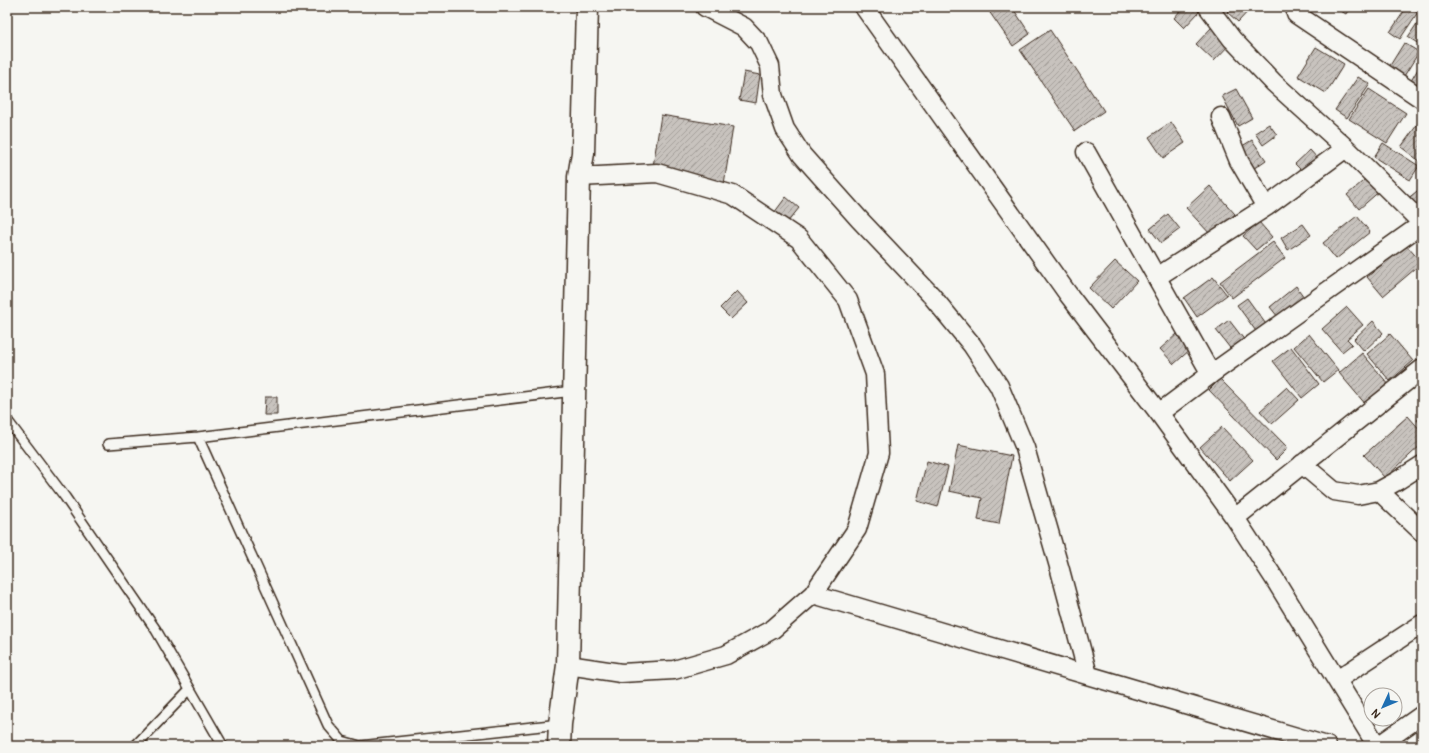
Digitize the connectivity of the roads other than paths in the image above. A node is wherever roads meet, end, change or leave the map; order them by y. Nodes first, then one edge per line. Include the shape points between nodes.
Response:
1 (587, 7) edge
2 (705, 7) edge
3 (864, 7) edge
4 (1208, 7) edge
5 (1296, 14) dead end
6 (1422, 99) edge
7 (1221, 116) dead end
8 (1346, 148) junction
9 (1086, 152) dead end
10 (579, 177) junction
11 (1266, 207) junction
12 (1420, 229) edge
13 (1157, 277) junction
14 (1422, 369) edge
15 (1211, 374) junction
16 (573, 391) junction
17 (1159, 413) junction
18 (7, 420) edge
19 (198, 436) junction
20 (108, 444) dead end
21 (1302, 464) junction
22 (1422, 465) edge
23 (1378, 491) junction
24 (1235, 518) junction
25 (1422, 532) edge
26 (814, 594) junction
27 (1422, 624) edge
28 (568, 665) junction
29 (1088, 675) junction
30 (1337, 680) junction
31 (190, 689) junction
32 (1422, 715) edge
33 (560, 724) junction
34 (135, 746) edge
35 (223, 746) edge
36 (360, 746) edge
37 (559, 746) edge
38 (1327, 746) edge
39 (1378, 746) edge

1 - 10 street via 583,153
2 - 29 street via 744,27 759,43 770,66 773,95 785,129 802,155 931,295 972,345 999,386 1025,448
3 - 17 street via 1068,294
4 - 8 street via 1232,39 1274,83
5 - 6 street
7 - 11 street via 1239,161
8 - 11 street
8 - 12 street
9 - 13 street
10 - 16 street
10 - 26 street via 657,173 733,195 799,238 848,300 875,374 879,453 857,529
11 - 13 street
12 - 15 street
13 - 15 street
14 - 21 street
15 - 17 street
16 - 19 lane
16 - 28 street
17 - 24 street
18 - 31 lane via 65,497 156,630
19 - 20 lane
19 - 36 lane via 328,725 342,742
21 - 23 street via 1334,491 1358,496
21 - 24 street
22 - 23 street
23 - 25 street
24 - 30 street
26 - 28 street via 773,629 726,655 674,670 621,673
26 - 29 street
27 - 30 street
28 - 33 street
29 - 38 street
30 - 39 street
31 - 34 lane
31 - 35 lane
32 - 39 street
33 - 36 lane
33 - 37 street

